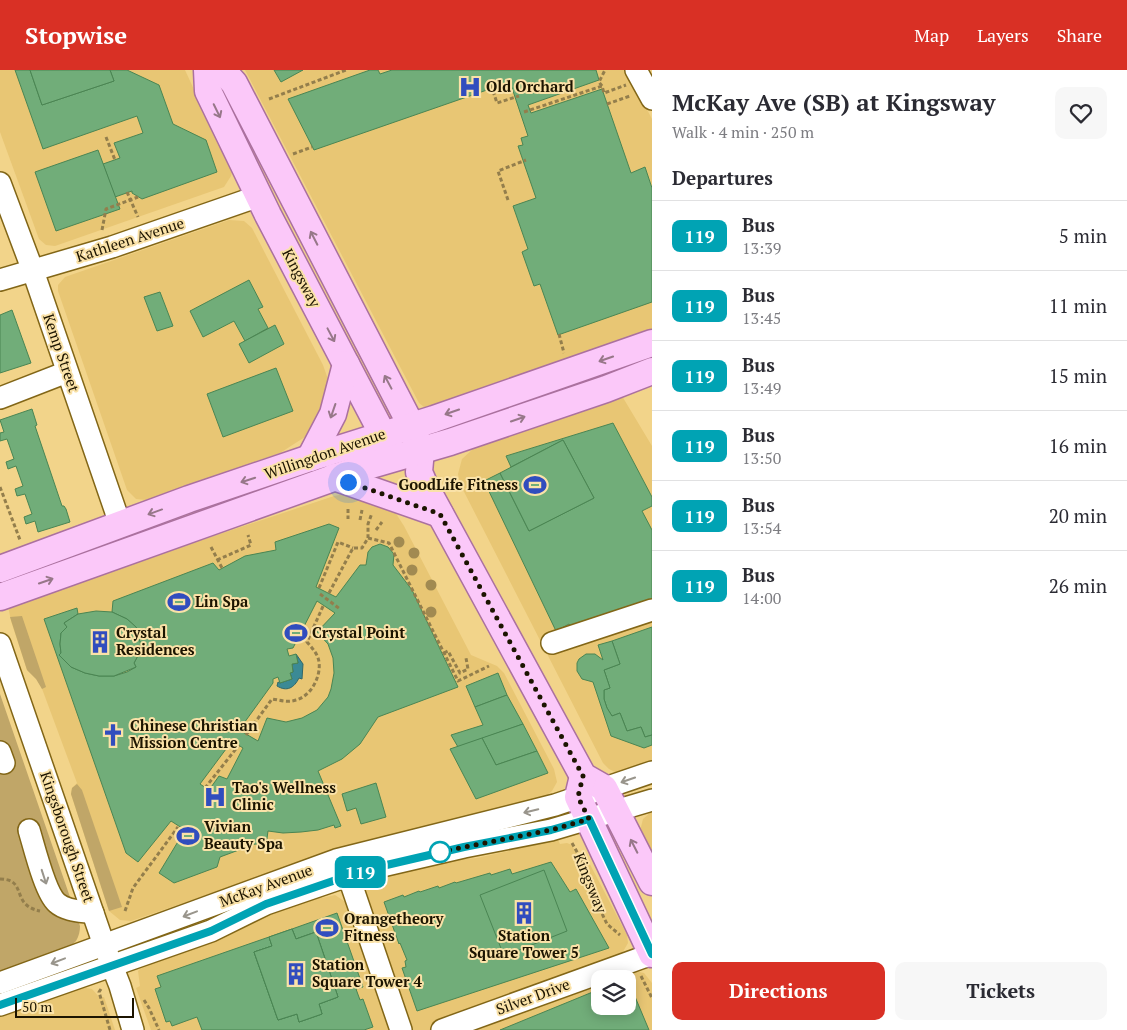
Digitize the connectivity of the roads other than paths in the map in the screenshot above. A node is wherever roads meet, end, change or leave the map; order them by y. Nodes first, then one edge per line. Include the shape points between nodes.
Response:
1 (207, 70) edge
2 (222, 70) edge
3 (632, 77) edge
4 (652, 99) edge
5 (0, 183) edge
6 (259, 196) junction
7 (33, 271) junction
8 (0, 280) edge
9 (652, 343) edge
10 (346, 364) junction
11 (652, 371) edge
12 (66, 372) junction
13 (0, 398) edge
14 (411, 425) junction
15 (382, 435) junction
16 (310, 458) junction
17 (396, 458) junction
18 (420, 461) junction
19 (334, 477) junction
20 (440, 514) junction
21 (120, 524) junction
22 (0, 570) edge
23 (0, 597) edge
24 (652, 610) edge
25 (552, 643) dead end
26 (0, 644) edge
27 (4, 669) edge
28 (652, 772) edge
29 (594, 798) junction
30 (652, 800) edge
31 (29, 830) dead end
32 (345, 867) junction
33 (652, 882) edge
34 (93, 913) junction
35 (104, 945) junction
36 (645, 962) edge
37 (112, 966) junction
38 (0, 983) edge
39 (0, 1005) edge
40 (447, 1029) edge
41 (133, 1030) edge
42 (401, 1030) edge

1 -> 6 main road, Kingsway via 208,91
14 -> 2 main road, Kingsway via 234,84
3 - 4 street
5 - 7 street, Kemp Street
6 - 7 street, Kathleen Avenue
6 -> 10 main road, Kingsway
7 - 8 street, Kathleen Avenue
7 - 12 street, Kemp Street
9 -> 14 main road, Willingdon Avenue
10 - 15 main road, Kingsway
10 -> 16 main road via 333,414
18 -> 11 main road, Willingdon Avenue via 450,442
12 - 13 street
12 - 21 street, Kemp Street
14 - 15 main road, Willingdon Avenue
14 - 18 main road, Kingsway
15 - 16 main road, Willingdon Avenue
15 - 17 main road, Kingsway
16 -> 21 main road, Willingdon Avenue
17 - 18 main road, Willingdon Avenue
17 - 19 main road, Willingdon Avenue
18 - 20 main road, Kingsway
19 - 20 main road
23 -> 19 main road, Willingdon Avenue
20 - 29 main road, Kingsway
21 - 22 main road, Willingdon Avenue
24 - 25 street
26 - 27 street, Kingsborough Street
27 - 34 street, Kingsborough Street
28 -> 29 street, McKay Avenue
29 - 30 street, McKay Avenue
29 - 32 street, McKay Avenue via 551,830 365,870
33 -> 29 main road, Kingsway
29 - 36 main road, Kingsway
31 -> 34 street via 49,893 56,902 69,909
32 -> 35 street, McKay Avenue
32 - 37 street, McKay Avenue via 211,931
32 - 42 street
34 - 35 street, Kingsborough Street
35 - 37 street, Kingsborough Street
35 -> 38 street, McKay Avenue
36 - 40 street, Silver Drive
37 - 39 street, McKay Avenue
37 - 41 street, Kingsborough Street

